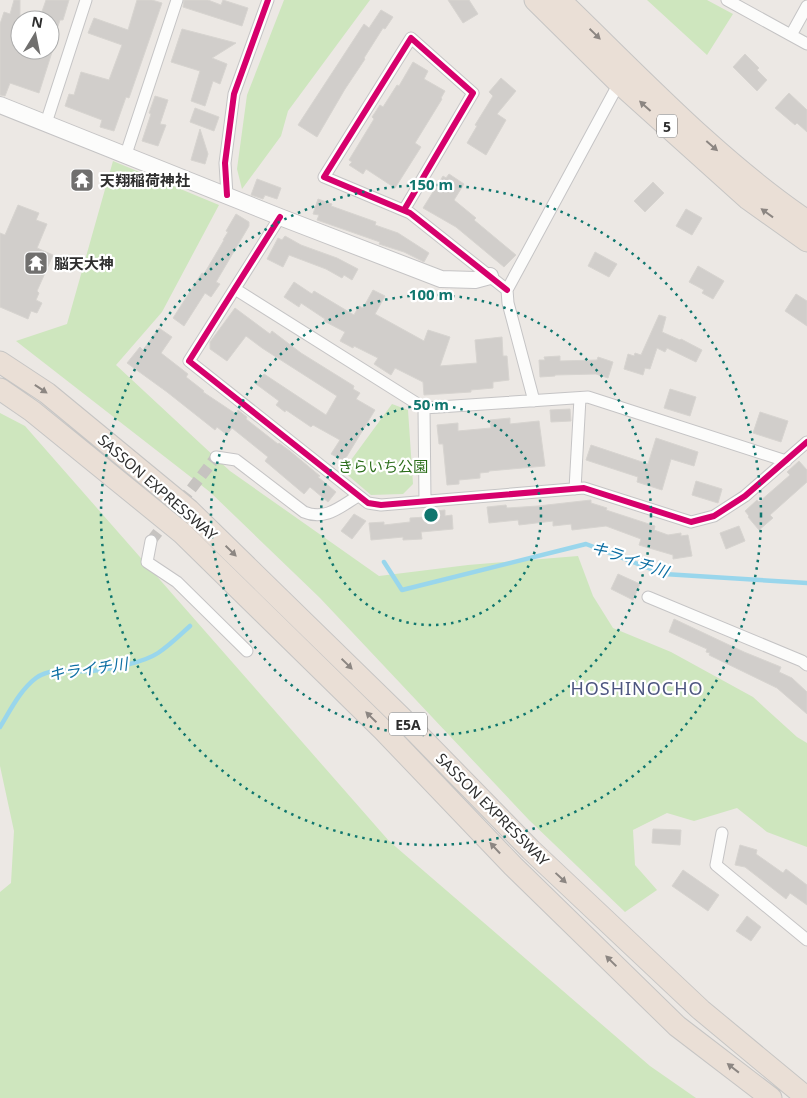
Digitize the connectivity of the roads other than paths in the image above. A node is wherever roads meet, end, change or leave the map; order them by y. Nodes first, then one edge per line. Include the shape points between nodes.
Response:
1 (86, 0) edge
2 (177, 0) edge
3 (268, 0) edge
4 (534, 0) edge
5 (560, 0) edge
6 (727, 0) edge
7 (807, 6) edge
8 (791, 35) junction
9 (807, 44) edge
10 (619, 83) junction
11 (0, 105) edge
12 (46, 123) junction
13 (126, 154) junction
14 (227, 195) junction
15 (404, 210) junction
16 (280, 217) junction
17 (807, 221) edge
18 (807, 241) edge
19 (490, 276) junction
20 (235, 289) junction
21 (507, 290) junction
22 (0, 362) edge
23 (0, 390) edge
24 (580, 398) junction
25 (534, 401) junction
26 (424, 408) junction
27 (807, 442) edge
28 (216, 457) dead end
29 (786, 461) junction
30 (575, 489) junction
31 (358, 496) junction
32 (425, 501) junction
33 (151, 541) tunnel mouth
34 (648, 597) dead end
35 (247, 651) dead end
36 (805, 662) edge
37 (722, 833) dead end
38 (807, 939) edge
39 (772, 1098) edge
40 (807, 1098) edge

1 - 12 street
2 - 13 street
3 - 14 street via 234,94 225,163
4 - 10 highway, 5
5 -> 17 highway, 5 via 708,142 776,200
6 - 8 street
7 - 8 street
8 - 9 street
18 -> 10 highway, 5 via 748,199
10 - 21 street
11 - 12 street
12 - 13 street
13 - 14 street
14 - 16 street
15 - 15 street via 324,177 411,38 473,93
15 - 19 street
16 - 19 street via 441,279 475,280
16 - 20 street
19 - 21 street
20 - 26 street
20 - 31 street via 189,361
21 - 25 street
22 -> 40 highway, SASSON EXPRESSWAY / E5A via 47,393 189,510 402,718 531,850 701,1010
39 -> 23 highway, SASSON EXPRESSWAY / E5A via 677,1026 182,533 32,410
24 - 25 street
24 - 29 street via 588,397
24 - 30 street
25 - 26 street
26 - 32 street
27 - 29 street
28 - 31 street via 236,460 304,512 314,516 333,512
29 - 30 street via 745,496 714,516 691,522 584,488
30 - 32 street
31 - 32 street via 368,503 380,505
33 - 35 street via 147,562 177,582
34 - 36 street
37 - 38 street via 716,866

